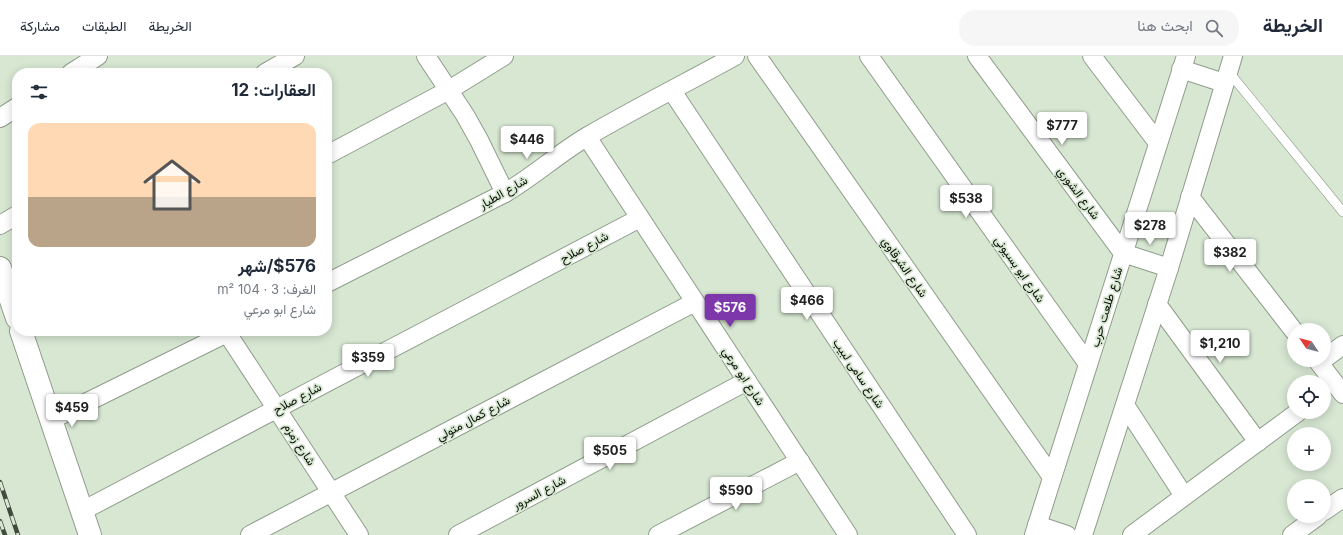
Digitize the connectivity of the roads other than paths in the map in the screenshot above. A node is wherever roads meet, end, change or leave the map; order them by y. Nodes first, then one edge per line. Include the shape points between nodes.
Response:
1 (98, 56) edge
2 (295, 56) edge
3 (426, 56) edge
4 (504, 56) edge
5 (735, 56) edge
6 (757, 56) edge
7 (869, 56) edge
8 (977, 56) edge
9 (1092, 56) edge
10 (1184, 63) edge
11 (79, 68) edge
12 (274, 68) edge
13 (1228, 70) edge
14 (449, 90) junction
15 (672, 90) junction
16 (12, 110) edge
17 (0, 118) edge
18 (587, 136) junction
19 (1158, 143) junction
20 (332, 152) edge
21 (505, 193) junction
22 (1190, 197) junction
23 (1343, 212) edge
24 (640, 218) junction
25 (12, 219) edge
26 (0, 225) edge
27 (1123, 253) junction
28 (0, 268) edge
29 (1169, 268) junction
30 (332, 280) edge
31 (695, 302) junction
32 (12, 303) edge
33 (1157, 304) junction
34 (1288, 323) edge
35 (23, 336) edge
36 (221, 336) edge
37 (231, 336) edge
38 (1343, 345) edge
39 (1331, 353) edge
40 (1088, 364) junction
41 (1324, 367) edge
42 (747, 381) junction
43 (1334, 390) edge
44 (1125, 404) junction
45 (276, 409) junction
46 (1289, 419) edge
47 (51, 420) junction
48 (1258, 442) junction
49 (800, 461) junction
50 (1052, 477) junction
51 (331, 492) junction
52 (1184, 496) junction
53 (1343, 498) edge
54 (1331, 507) edge
55 (82, 511) junction
56 (1308, 523) edge
57 (1036, 530) edge
58 (1087, 532) edge
59 (845, 534) edge
60 (90, 535) edge
61 (250, 535) edge
62 (359, 535) edge
63 (458, 535) edge
64 (658, 535) edge
65 (967, 535) edge
66 (1067, 535) edge
67 (1132, 535) edge
68 (1292, 535) edge

1 - 11 street
2 - 12 street
3 - 14 street
4 - 14 street
5 - 15 street, شارع الطيار
6 - 50 street, شارع الشرقاوي
7 - 40 street, شارع ابو بسيوني
8 - 27 street, شارع الشوري
9 - 19 street
10 - 13 street
10 - 19 street, شارع طلعت حرب
13 - 22 street
13 - 23 lane
14 - 20 street
14 - 21 street via 479,140
15 - 18 street, شارع الطيار
15 - 65 street, شارع سامى لبيب
16 - 17 street
18 - 21 street, شارع الطيار
18 - 24 street, شارع ابو مرعي
19 - 27 street, شارع طلعت حرب
21 - 30 street, شارع الطيار
22 - 29 street
22 - 34 street
24 - 31 street, شارع ابو مرعي
24 - 45 street, شارع صلاح
25 - 26 street
27 - 29 street
27 - 40 street, شارع طلعت حرب
28 - 32 street
29 - 33 street
31 - 42 street, شارع ابو مرعي
31 - 51 street, شارع كمال متولي
33 - 44 street
33 - 48 street
35 - 47 street
36 - 47 street
37 - 45 street, شارع زمزم
38 - 39 street
40 - 50 street, شارع طلعت حرب
41 - 43 street
42 - 49 street, شارع ابو مرعي
42 - 63 street, شارع السرور
44 - 52 street
44 - 58 street
45 - 51 street, شارع زمزم
45 - 55 street, شارع صلاح
46 - 48 street
47 - 55 street
48 - 52 street
49 - 59 street, شارع ابو مرعي
49 - 64 street
50 - 57 street, شارع طلعت حرب
51 - 61 street, شارع كمال متولي
51 - 62 street, شارع زمزم
52 - 67 street
53 - 54 street
55 - 60 street
56 - 68 street
57 - 66 street

